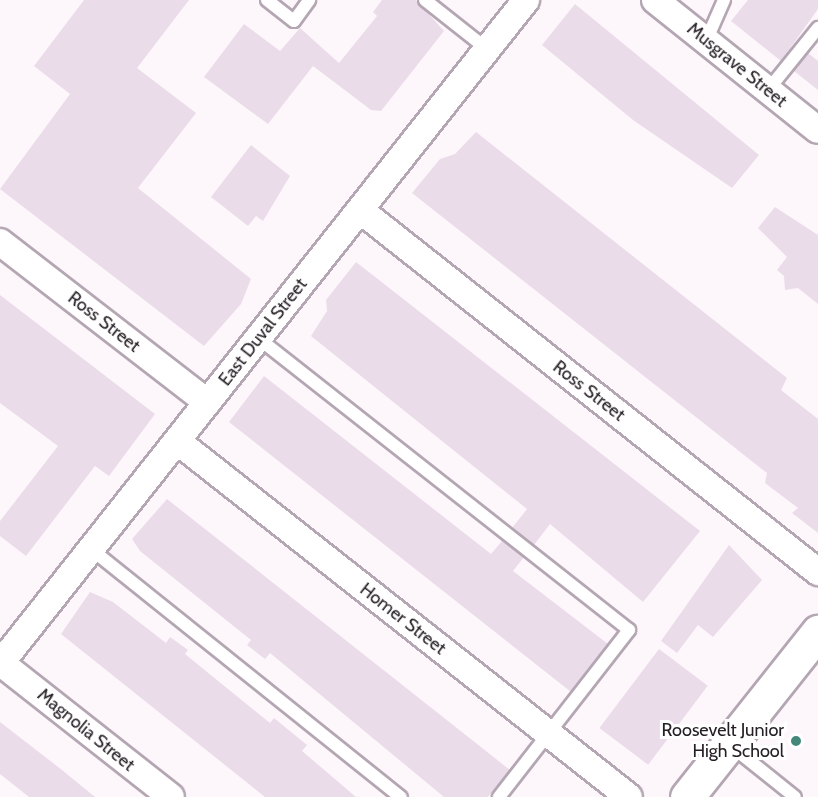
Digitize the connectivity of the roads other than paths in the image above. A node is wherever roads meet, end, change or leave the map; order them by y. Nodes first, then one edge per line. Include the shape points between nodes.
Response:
1 (267, 0) edge
2 (309, 0) edge
3 (425, 0) edge
4 (526, 0) edge
5 (655, 0) edge
6 (724, 0) edge
7 (818, 28) edge
8 (706, 41) junction
9 (487, 49) junction
10 (768, 90) junction
11 (818, 130) edge
12 (360, 210) junction
13 (0, 242) edge
14 (258, 339) junction
15 (207, 402) junction
16 (177, 441) junction
17 (91, 549) junction
18 (818, 572) edge
19 (818, 632) edge
20 (1, 663) edge
21 (549, 735) junction
22 (729, 745) junction
23 (697, 793) edge
24 (171, 797) edge
25 (401, 797) edge
26 (499, 797) edge
27 (629, 797) edge
28 (795, 797) edge

1 - 2 lane via 294,21
3 - 9 lane
4 - 9 street, East Duval Street
5 - 8 street, Musgrave Street
6 - 8 lane
7 - 10 lane
8 - 10 street, Musgrave Street
9 - 12 street, East Duval Street
10 - 11 street, Musgrave Street
12 - 14 street, East Duval Street
12 - 18 street, Ross Street
13 - 15 street, Ross Street
14 - 15 street, East Duval Street
14 - 21 lane via 629,630
15 - 16 street, East Duval Street
16 - 17 street, East Duval Street
16 - 21 street, Homer Street
17 - 20 street, East Duval Street
17 - 25 lane
19 - 22 main road
20 - 24 street, Magnolia Street
21 - 26 lane
21 - 27 street, Homer Street
22 - 23 main road
22 - 28 lane

